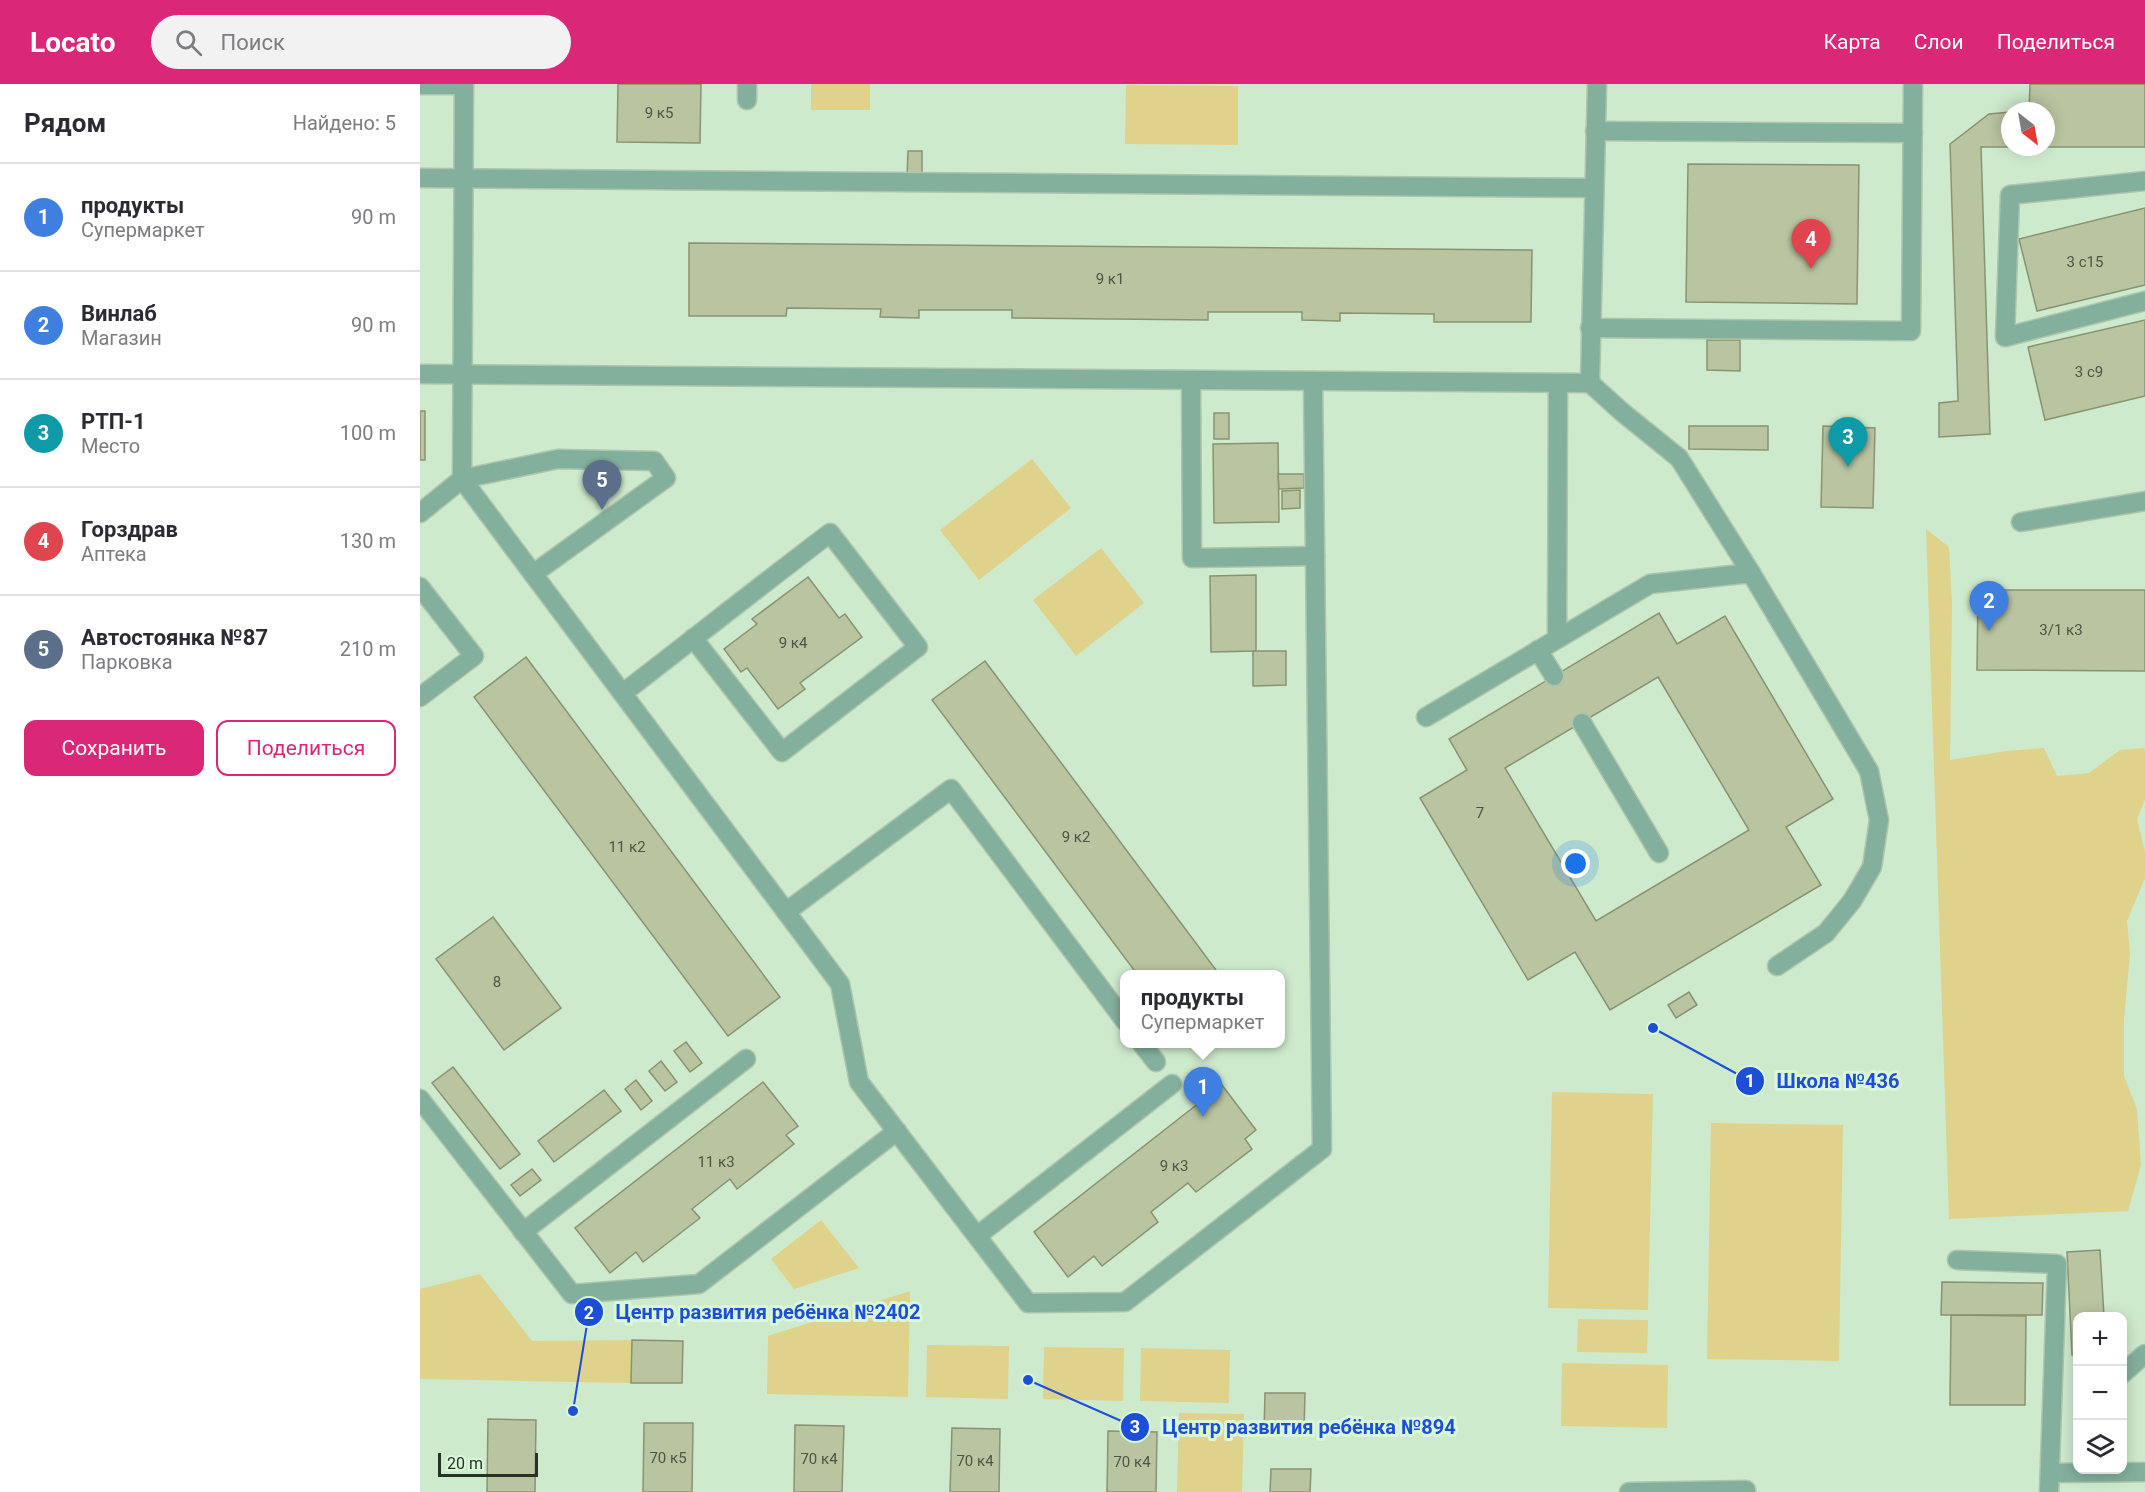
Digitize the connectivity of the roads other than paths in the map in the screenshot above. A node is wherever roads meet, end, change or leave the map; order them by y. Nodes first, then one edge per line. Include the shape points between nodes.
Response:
1 (1596, 84) edge
2 (1913, 84) edge
3 (420, 85) edge
4 (464, 85) edge
5 (1596, 131) junction
6 (1913, 133) junction
7 (420, 178) edge
8 (464, 179) junction
9 (2145, 181) edge
10 (1594, 188) junction
11 (2145, 301) edge
12 (1590, 328) junction
13 (420, 374) edge
14 (463, 374) junction
15 (1191, 380) junction
16 (1313, 381) junction
17 (1558, 383) junction
18 (1590, 383) junction
19 (462, 479) junction
20 (2145, 501) edge
21 (420, 513) edge
22 (2021, 522) dead end
23 (1315, 556) junction
24 (1751, 573) junction
25 (533, 574) junction
26 (420, 587) edge
27 (693, 638) junction
28 (1557, 639) junction
29 (1538, 650) junction
30 (1554, 676) dead end
31 (623, 693) junction
32 (420, 697) edge
33 (1426, 717) dead end
34 (1582, 723) dead end
35 (1659, 853) dead end
36 (786, 912) junction
37 (1777, 966) dead end
38 (1120, 1014) edge
39 (1145, 1048) edge
40 (746, 1059) dead end
41 (1156, 1062) dead end
42 (1172, 1084) dead end
43 (420, 1099) edge
44 (435, 1118) junction
45 (420, 1129) edge
46 (897, 1131) junction
47 (524, 1232) junction
48 (977, 1236) junction
49 (1957, 1260) dead end
50 (2145, 1354) edge
51 (2127, 1370) edge
52 (2073, 1472) edge
53 (2127, 1472) edge
54 (2145, 1472) edge
55 (2050, 1473) junction
56 (1629, 1492) edge
57 (1746, 1492) edge
58 (2049, 1492) edge

1 - 5 lane
2 - 6 lane
3 - 4 lane
4 - 8 lane
5 - 6 lane
5 - 10 lane
6 - 12 lane via 1911,331
7 - 8 lane
8 - 10 lane
8 - 14 lane
9 - 11 lane via 2010,195 2005,337
10 - 12 lane
12 - 18 lane
13 - 14 lane
14 - 15 lane
14 - 19 lane
15 - 16 lane
15 - 23 lane via 1192,558
16 - 17 lane
16 - 23 lane
17 - 18 lane
17 - 28 lane
18 - 24 lane via 1679,458
19 - 21 lane
19 - 25 lane
19 - 25 lane via 558,459 654,460 666,478
20 - 22 lane
23 - 48 lane via 1322,1149 1125,1302 1028,1302
24 - 28 lane via 1650,584
24 - 37 lane via 1869,771 1879,820 1872,867 1852,901 1826,933
25 - 31 lane
26 - 32 lane via 474,656
27 - 27 lane via 830,533 918,647 782,752
27 - 31 lane
28 - 29 lane
29 - 30 lane
29 - 33 lane
31 - 36 lane
34 - 35 lane
36 - 38 lane via 951,789
36 - 46 lane via 840,984 859,1082
39 - 41 lane
40 - 47 lane
42 - 48 lane
43 - 44 lane
44 - 45 lane
44 - 47 lane
46 - 47 lane via 699,1284 572,1294
46 - 48 lane
49 - 55 lane via 2057,1264
50 - 51 lane
52 - 55 lane
53 - 54 lane
55 - 58 lane
56 - 57 lane

